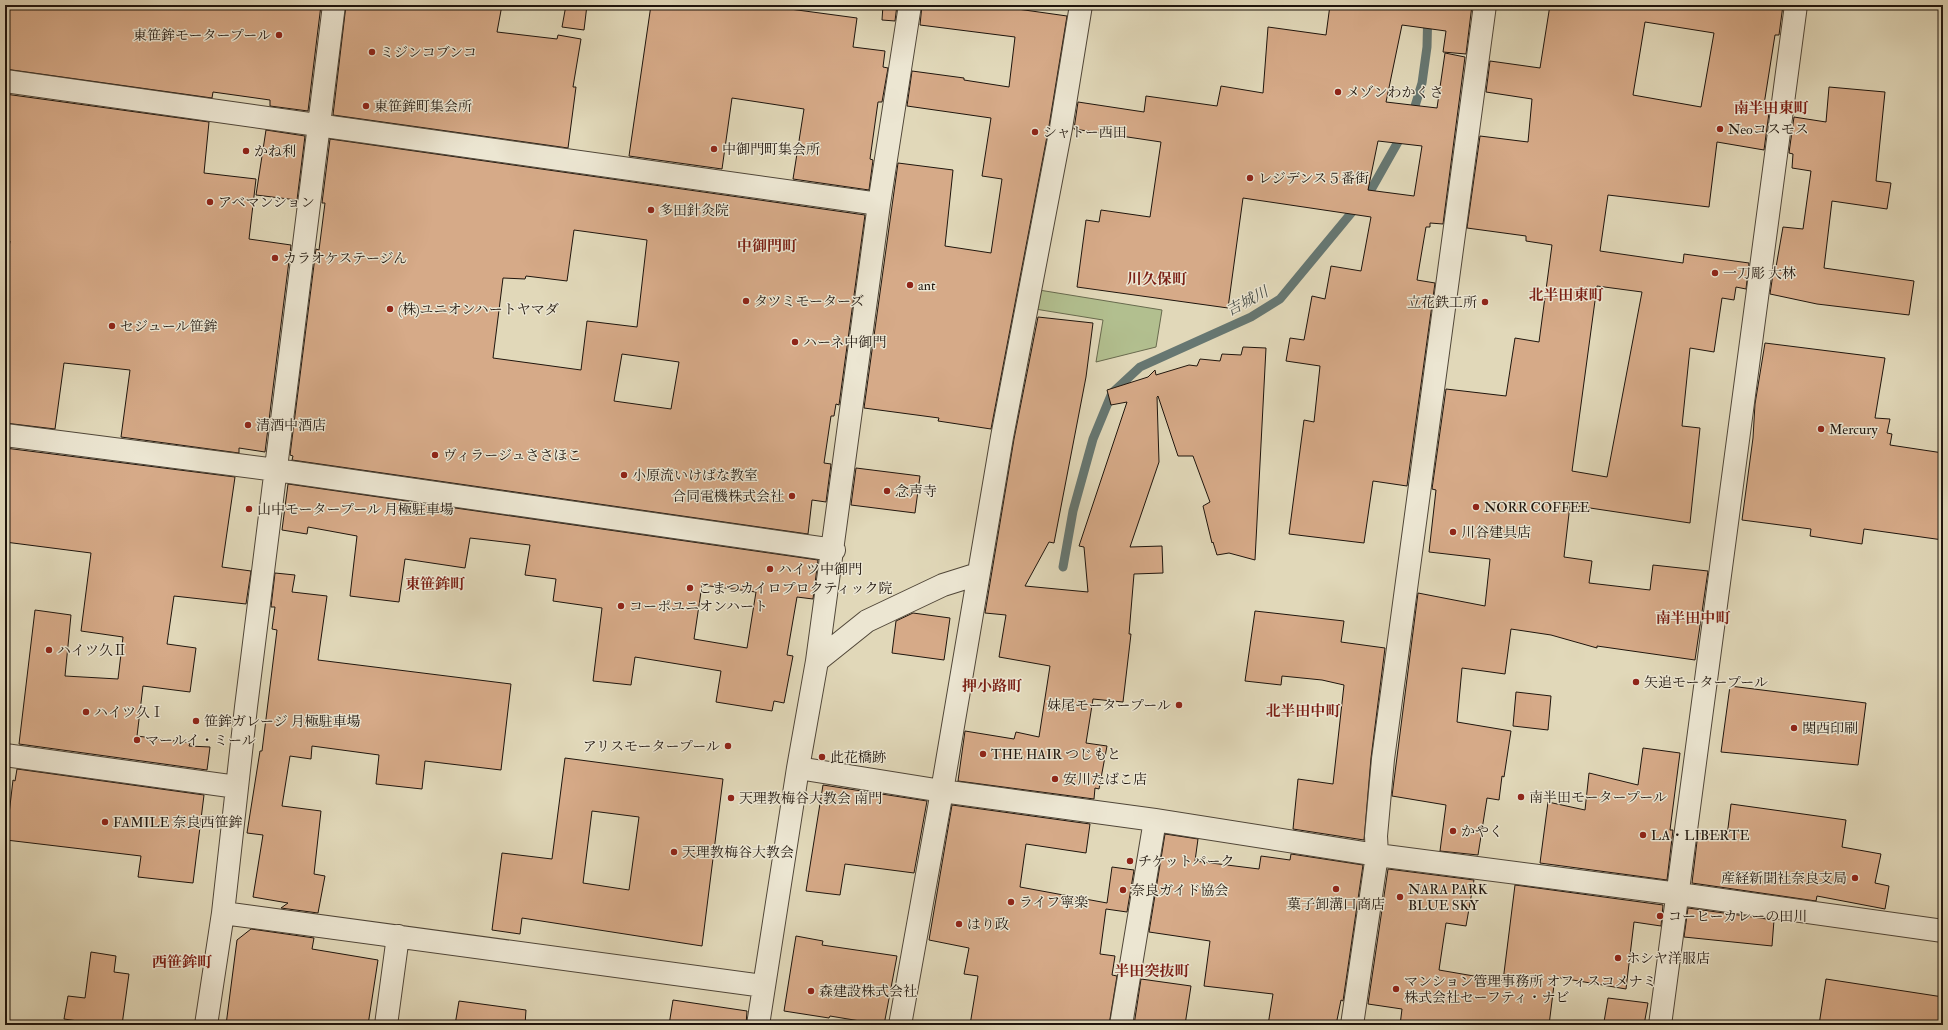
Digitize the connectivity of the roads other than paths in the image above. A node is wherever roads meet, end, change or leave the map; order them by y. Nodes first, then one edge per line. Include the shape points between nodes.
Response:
1 (334, 5) edge
2 (910, 5) edge
3 (1081, 5) edge
4 (1485, 5) edge
5 (1796, 5) edge
6 (5, 80) edge
7 (319, 124) junction
8 (879, 204) junction
9 (5, 435) edge
10 (276, 470) junction
11 (834, 550) junction
12 (978, 574) junction
13 (818, 661) junction
14 (5, 755) edge
15 (798, 768) junction
16 (237, 787) junction
17 (942, 791) junction
18 (1155, 820) junction
19 (1377, 855) junction
20 (1678, 894) junction
21 (223, 913) junction
22 (1943, 931) edge
23 (398, 936) junction
24 (764, 986) junction
25 (206, 1025) edge
26 (386, 1025) edge
27 (758, 1025) edge
28 (900, 1025) edge
29 (1121, 1025) edge
30 (1352, 1025) edge
31 (1660, 1025) edge

1 - 7 street
2 - 8 street
3 - 12 street via 1061,128
4 - 19 street via 1383,759 1376,836
5 - 20 street
6 - 7 street
7 - 8 street
7 - 10 street
8 - 11 street
9 - 10 street
10 - 11 street
10 - 16 street
11 - 13 street
12 - 13 street via 943,585 867,621
12 - 17 street
13 - 15 street
14 - 16 street
15 - 17 street
15 - 24 street
16 - 21 street
17 - 18 street
17 - 28 street
18 - 19 street
18 - 29 street
19 - 20 street
19 - 30 street
20 - 22 street
20 - 31 street
21 - 23 street
21 - 25 street
23 - 24 street
23 - 26 street
24 - 27 street

